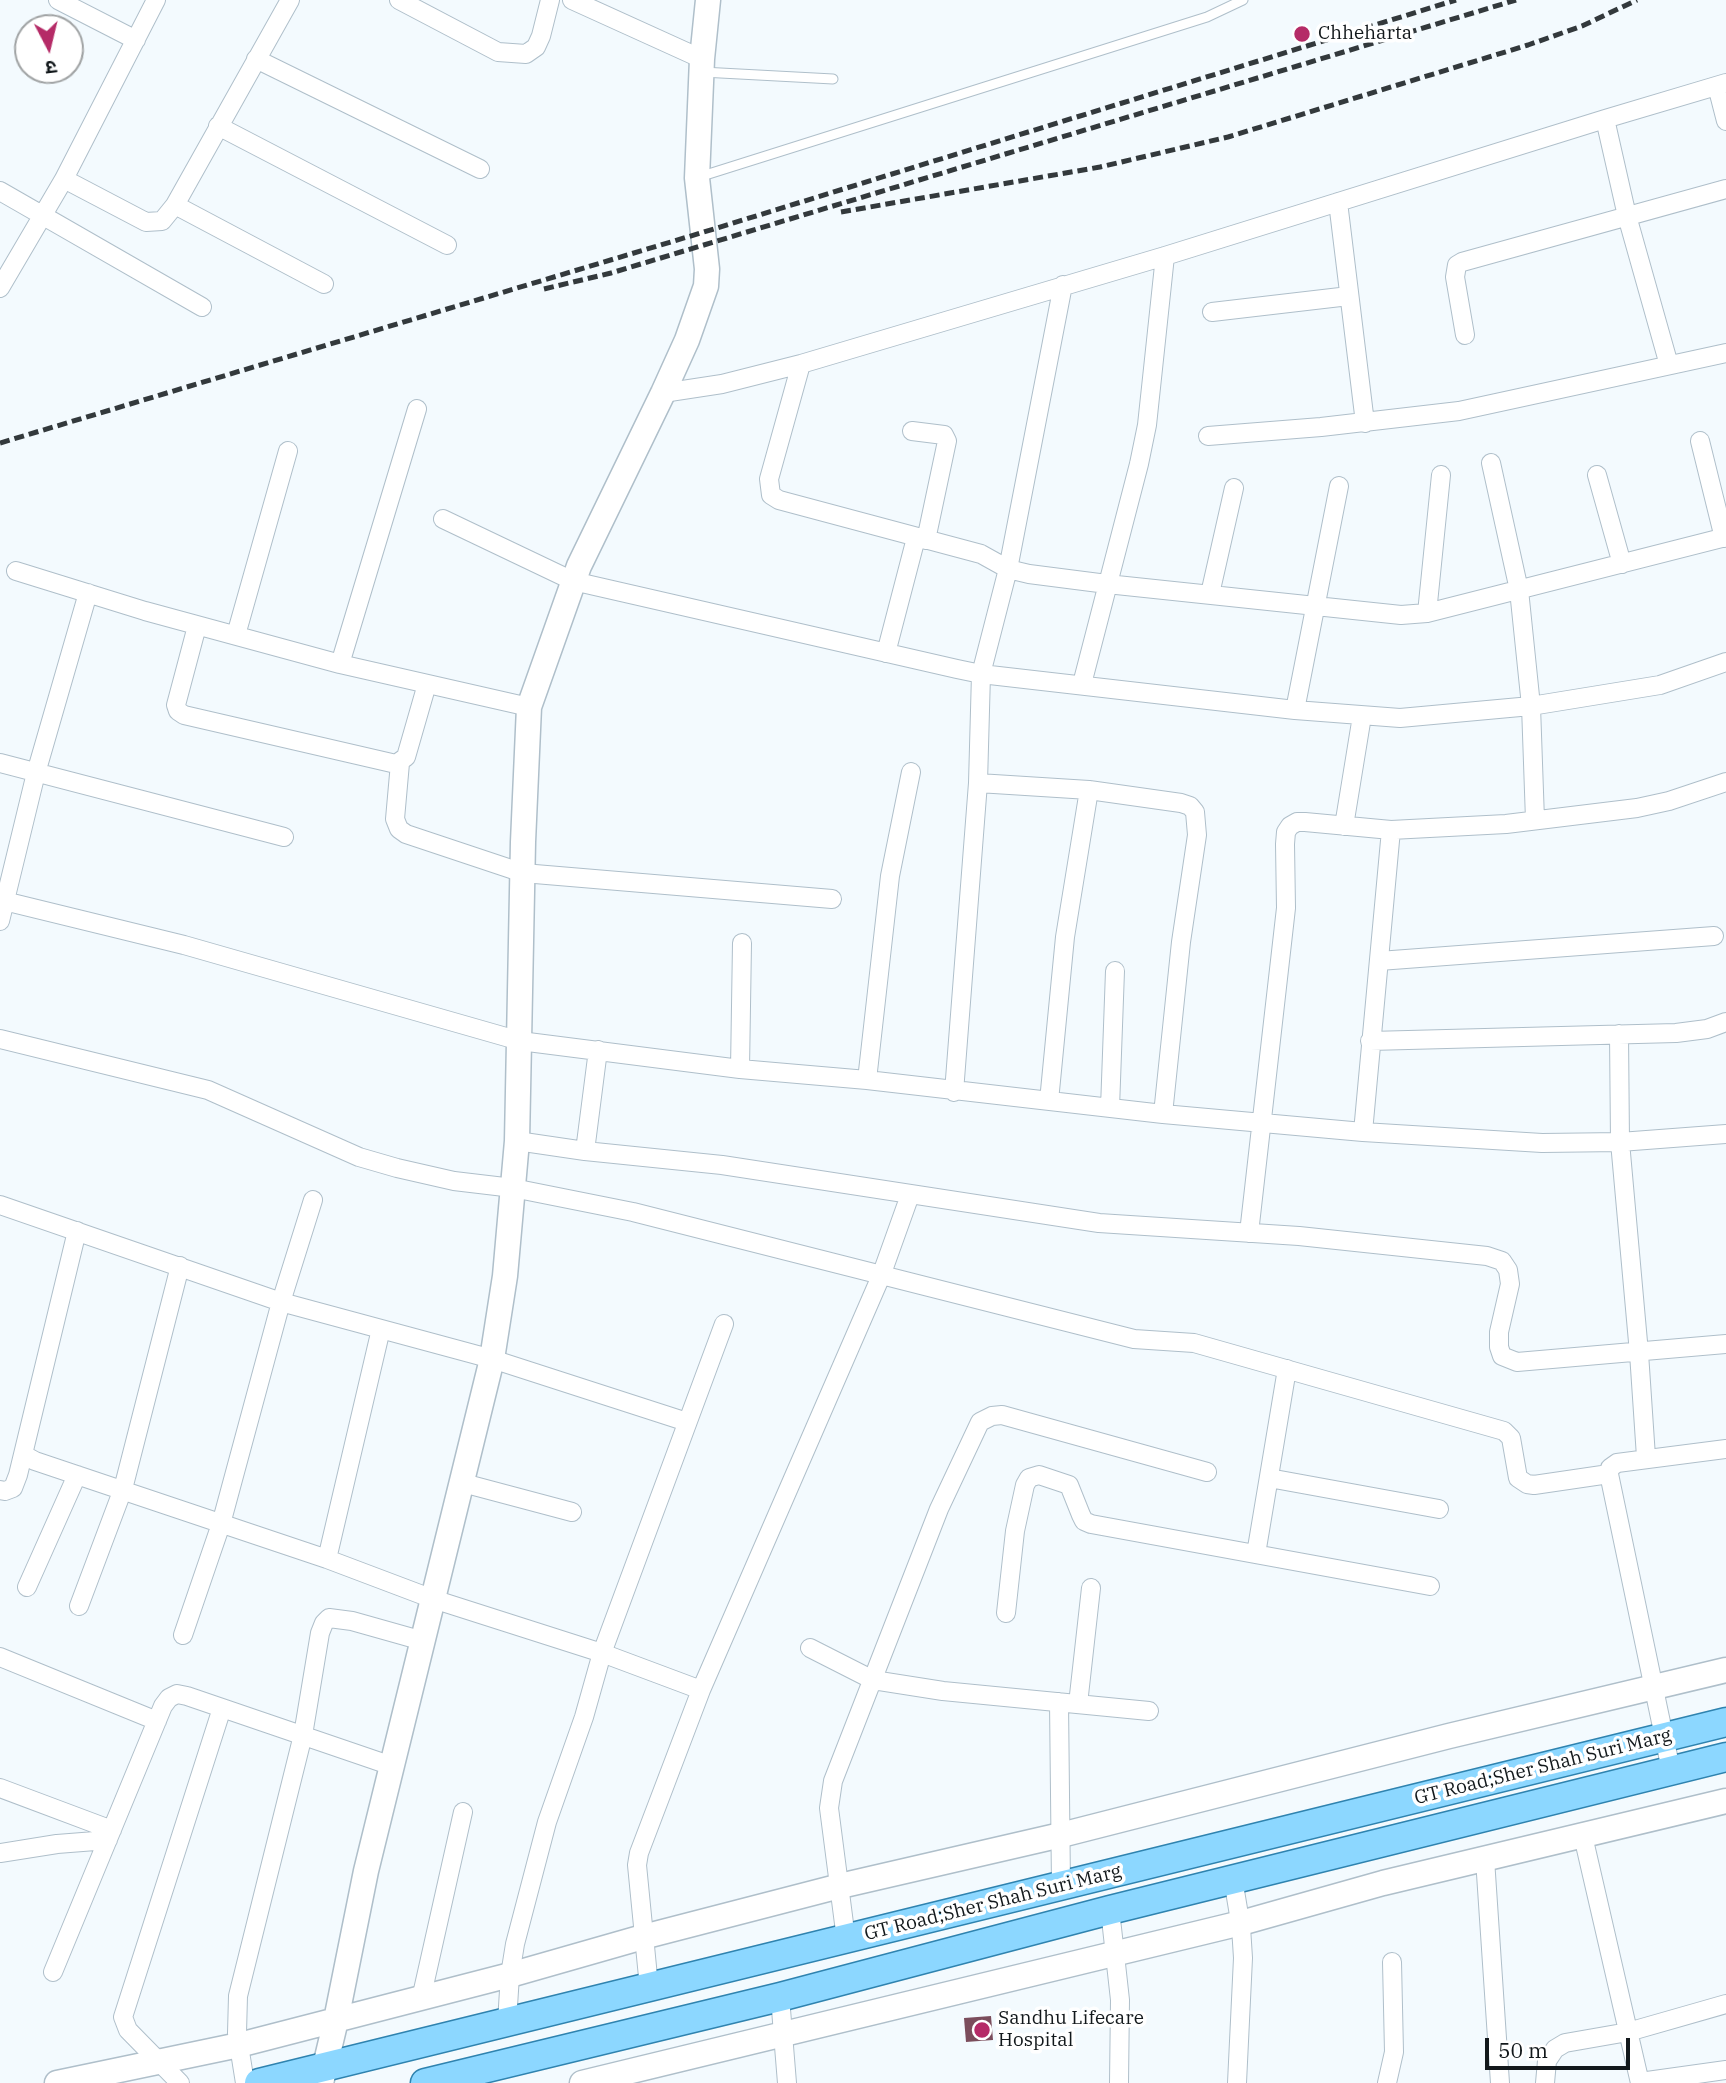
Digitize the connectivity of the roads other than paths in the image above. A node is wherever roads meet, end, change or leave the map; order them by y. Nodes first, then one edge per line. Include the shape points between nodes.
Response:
1 (58, 0) edge
2 (156, 0) edge
3 (290, 0) edge
4 (399, 0) edge
5 (550, 0) edge
6 (572, 0) edge
7 (708, 0) edge
8 (1243, 0) edge
9 (136, 40) junction
10 (256, 59) junction
11 (702, 66) junction
12 (832, 79) dead end
13 (1721, 84) edge
14 (1605, 118) junction
15 (1726, 121) edge
16 (218, 125) junction
17 (480, 169) dead end
18 (697, 178) junction
19 (64, 179) junction
20 (1726, 189) edge
21 (0, 191) edge
22 (1338, 202) junction
23 (175, 205) junction
24 (1627, 215) junction
25 (43, 217) junction
26 (447, 245) dead end
27 (1165, 256) junction
28 (324, 285) dead end
29 (1063, 285) junction
30 (0, 288) edge
31 (1349, 296) junction
32 (202, 307) dead end
33 (1212, 313) dead end
34 (1465, 335) dead end
35 (1726, 353) edge
36 (801, 364) junction
37 (1669, 365) junction
38 (663, 393) junction
39 (417, 409) dead end
40 (1365, 423) junction
41 (912, 431) dead end
42 (1208, 436) dead end
43 (1700, 441) dead end
44 (288, 451) dead end
45 (1490, 464) dead end
46 (1441, 475) dead end
47 (1597, 475) dead end
48 (1339, 486) dead end
49 (1234, 488) dead end
50 (443, 519) dead end
51 (1725, 537) edge
52 (921, 539) junction
53 (1622, 564) junction
54 (1008, 569) junction
55 (16, 571) dead end
56 (573, 581) junction
57 (1107, 584) junction
58 (1519, 590) junction
59 (88, 593) junction
60 (1210, 594) junction
61 (1316, 606) junction
62 (1427, 613) junction
63 (197, 626) junction
64 (236, 635) junction
65 (886, 653) junction
66 (1726, 662) edge
67 (340, 664) junction
68 (982, 674) junction
69 (427, 684) junction
70 (1082, 684) junction
71 (1531, 706) junction
72 (529, 707) junction
73 (1295, 710) junction
74 (1362, 716) junction
75 (0, 763) edge
76 (400, 763) junction
77 (911, 772) dead end
78 (36, 773) junction
79 (1726, 782) edge
80 (978, 783) junction
81 (1089, 790) junction
82 (1535, 820) junction
83 (1344, 826) junction
84 (1391, 830) junction
85 (284, 837) dead end
86 (523, 873) junction
87 (832, 899) dead end
88 (2, 901) edge
89 (0, 921) edge
90 (1714, 936) dead end
91 (742, 943) dead end
92 (1379, 961) junction
93 (1115, 971) dead end
94 (1726, 1022) edge
95 (1619, 1034) junction
96 (0, 1039) edge
97 (520, 1041) junction
98 (1370, 1041) junction
99 (598, 1050) junction
100 (740, 1069) junction
101 (867, 1080) junction
102 (954, 1092) junction
103 (1049, 1101) junction
104 (1110, 1108) junction
105 (1163, 1114) junction
106 (1263, 1123) junction
107 (1363, 1132) junction
108 (1726, 1134) edge
109 (517, 1141) junction
110 (1620, 1142) junction
111 (585, 1151) junction
112 (513, 1188) junction
113 (910, 1195) junction
114 (313, 1200) dead end
115 (0, 1205) edge
116 (77, 1231) junction
117 (1249, 1233) junction
118 (180, 1266) junction
119 (881, 1276) junction
120 (281, 1302) junction
121 (724, 1324) dead end
122 (381, 1329) junction
123 (1726, 1344) edge
124 (1639, 1353) junction
125 (492, 1359) junction
126 (1287, 1369) junction
127 (687, 1422) junction
128 (1726, 1448) edge
129 (24, 1455) junction
130 (1646, 1457) junction
131 (1207, 1472) dead end
132 (1609, 1474) junction
133 (76, 1475) junction
134 (1269, 1478) junction
135 (463, 1483) junction
136 (123, 1489) junction
137 (0, 1490) edge
138 (1439, 1508) dead end
139 (572, 1512) dead end
140 (221, 1524) junction
141 (1256, 1554) junction
142 (327, 1559) junction
143 (1430, 1586) dead end
144 (27, 1587) dead end
145 (1091, 1588) dead end
146 (433, 1599) junction
147 (79, 1605) dead end
148 (1006, 1613) dead end
149 (183, 1635) dead end
150 (423, 1641) junction
151 (810, 1648) dead end
152 (602, 1653) junction
153 (0, 1657) edge
154 (1726, 1670) edge
155 (873, 1680) junction
156 (1654, 1689) junction
157 (701, 1690) junction
158 (1059, 1702) junction
159 (1078, 1704) junction
160 (222, 1708) junction
161 (1149, 1711) dead end
162 (157, 1721) junction
163 (1726, 1722) edge
164 (303, 1735) junction
165 (1664, 1737) junction
166 (1726, 1757) edge
167 (392, 1766) junction
168 (1671, 1770) junction
169 (0, 1788) edge
170 (1726, 1801) edge
171 (463, 1812) dead end
172 (110, 1835) junction
173 (1060, 1835) junction
174 (1583, 1836) junction
175 (0, 1853) edge
176 (1485, 1859) junction
177 (1233, 1879) junction
178 (1061, 1885) junction
179 (840, 1886) junction
180 (1110, 1910) junction
181 (1241, 1923) junction
182 (643, 1937) junction
183 (846, 1939) junction
184 (1116, 1952) junction
185 (1392, 1962) dead end
186 (53, 1972) dead end
187 (510, 1976) junction
188 (649, 1987) junction
189 (780, 1997) junction
190 (421, 1999) junction
191 (1726, 2004) edge
192 (336, 2020) junction
193 (507, 2022) junction
194 (1628, 2032) junction
195 (783, 2033) junction
196 (239, 2045) junction
197 (158, 2060) junction
198 (1726, 2070) edge
199 (323, 2075) edge
200 (274, 2081) edge
201 (1640, 2082) edge
202 (57, 2083) edge
203 (180, 2083) edge
204 (245, 2083) edge
205 (425, 2083) edge
206 (582, 2083) edge
207 (787, 2083) edge
208 (1119, 2083) edge
209 (1237, 2083) edge
210 (1387, 2083) edge
211 (1500, 2083) edge
212 (1545, 2083) edge

1 - 9 street
2 - 9 street
3 - 10 street
4 - 5 street via 498,52 526,54 541,36
6 - 11 street
7 - 11 main road
8 - 18 lane via 1207,17
9 - 19 street
10 - 16 street
10 - 17 street
11 - 12 lane
11 - 18 main road
13 - 14 street
13 - 15 street
14 - 22 street
14 - 24 street
16 - 23 street
16 - 26 street
18 - 38 main road via 706,286
19 - 23 street via 146,222 162,222
19 - 25 street
20 - 24 street
21 - 25 street
22 - 27 street
22 - 31 street
23 - 28 street
24 - 34 street via 1462,261 1455,277
24 - 37 street
25 - 30 street
25 - 32 street
27 - 29 street
27 - 57 street via 1147,425
29 - 36 street
29 - 54 street
31 - 33 street
31 - 40 street
35 - 37 street
36 - 38 street
36 - 52 street via 769,479 771,495
37 - 40 street via 1459,411
38 - 56 main road
39 - 67 street
40 - 42 street
41 - 52 street via 944,435 947,441
43 - 51 street
44 - 64 street
45 - 58 street
46 - 62 street
47 - 53 street
48 - 61 street
49 - 60 street
50 - 56 street
51 - 53 street
52 - 54 street via 981,554
52 - 65 street
53 - 58 street
54 - 57 street
54 - 68 street
55 - 59 street
56 - 65 street
56 - 72 main road
57 - 60 street
57 - 70 street
58 - 62 street
58 - 71 street
59 - 63 street
59 - 78 street
60 - 61 street
61 - 62 street via 1382,614
61 - 73 street
63 - 64 street
63 - 76 street via 178,711
64 - 67 street
65 - 68 street
66 - 71 street via 1648,688
67 - 69 street
68 - 70 street
68 - 80 street
69 - 72 street
69 - 76 street via 406,757
70 - 73 street
71 - 74 street via 1434,716
71 - 82 street
72 - 86 main road
73 - 74 street
74 - 83 street
75 - 78 street
76 - 86 street via 395,819 399,829
77 - 101 street via 890,876
78 - 85 street
78 - 88 street
79 - 82 street via 1637,808
80 - 81 street
80 - 102 street
81 - 103 street via 1065,937
81 - 105 street via 1181,803 1190,806 1197,821
82 - 84 street
83 - 84 street
83 - 106 street via 1297,822 1286,832 1286,908
84 - 92 street
86 - 87 street
86 - 97 main road
88 - 89 street
88 - 97 street via 184,945
90 - 92 street
91 - 100 street
92 - 98 street
93 - 104 street
94 - 95 street via 1693,1032
95 - 98 street
95 - 110 street
96 - 112 street via 208,1090 359,1157 454,1181
97 - 99 street
97 - 109 main road
98 - 107 street
99 - 100 street
99 - 111 street
100 - 101 street
101 - 102 street
102 - 103 street
103 - 104 street
104 - 105 street
105 - 106 street
106 - 107 street
106 - 117 street
107 - 110 street via 1518,1142
108 - 110 street
109 - 111 street
109 - 112 main road
110 - 124 street
111 - 113 street via 722,1165
112 - 119 street via 633,1212
112 - 125 main road
113 - 117 street via 1099,1223
113 - 119 street
114 - 120 street
115 - 116 street
116 - 118 street
116 - 129 street
117 - 124 street via 1454,1252 1502,1261 1510,1284 1499,1332 1502,1356 1517,1362
118 - 120 street
118 - 136 street
119 - 126 street via 1134,1339 1194,1343
119 - 157 street
120 - 122 street
120 - 140 street
121 - 127 street
122 - 125 street
122 - 142 street
123 - 124 street
124 - 130 street
125 - 127 street
125 - 135 main road
126 - 132 street via 1504,1431 1511,1438 1518,1478 1527,1483
126 - 134 street
127 - 152 street
128 - 130 street
129 - 133 street
129 - 137 street via 13,1488
130 - 132 street via 1616,1462
131 - 155 street via 1002,1415 984,1418 939,1509
132 - 156 street
133 - 136 street
133 - 144 street
134 - 138 street
134 - 141 street
135 - 139 street
135 - 146 main road
136 - 140 street
136 - 147 street
140 - 142 street
140 - 149 street
141 - 143 street
141 - 148 street via 1091,1524 1084,1521 1069,1485 1033,1475 1025,1485 1015,1531
142 - 146 street
145 - 159 street
146 - 150 main road
146 - 152 street
150 - 164 street via 329,1618 320,1633
150 - 167 main road
151 - 155 street
152 - 157 street
152 - 187 street via 547,1822
153 - 162 street
154 - 156 main road
155 - 158 street
155 - 179 street via 829,1796
156 - 165 street
156 - 173 main road
157 - 182 street via 639,1853
158 - 159 street
158 - 173 street
159 - 161 street
160 - 162 street via 177,1695 169,1698
160 - 164 street
160 - 197 street via 123,2017 128,2029
162 - 172 street
163 - 165 main road, GT Road;Sher Shah Suri Marg
164 - 167 street
164 - 196 street via 239,1996
165 - 168 street
165 - 178 main road, GT Road;Sher Shah Suri Marg
166 - 168 main road, GT Road;Sher Shah Suri Marg
167 - 192 main road
168 - 177 main road, GT Road;Sher Shah Suri Marg
169 - 172 street
170 - 174 main road
171 - 190 street
172 - 175 street
172 - 186 street
173 - 178 street
173 - 179 main road
174 - 176 main road
174 - 194 street
176 - 181 main road
176 - 211 street
177 - 180 main road, GT Road;Sher Shah Suri Marg
177 - 181 street
178 - 183 main road, GT Road;Sher Shah Suri Marg
179 - 182 main road
179 - 183 street
180 - 184 street
180 - 189 main road, GT Road;Sher Shah Suri Marg
181 - 184 main road
181 - 209 street
182 - 187 main road
182 - 188 street
183 - 188 main road, GT Road;Sher Shah Suri Marg
184 - 195 main road
184 - 208 street
185 - 210 street via 1394,2052
187 - 190 main road
187 - 193 street
188 - 193 main road, GT Road;Sher Shah Suri Marg
189 - 195 street
189 - 205 main road, GT Road;Sher Shah Suri Marg
190 - 192 main road
191 - 194 street
192 - 196 main road
192 - 199 main road
193 - 199 main road, GT Road;Sher Shah Suri Marg
194 - 201 street
194 - 212 street via 1574,2040 1555,2049 1547,2061
195 - 206 main road
195 - 207 street
196 - 197 main road
196 - 204 street
197 - 202 main road
197 - 203 street
198 - 201 street
199 - 200 main road, GT Road;Sher Shah Suri Marg

